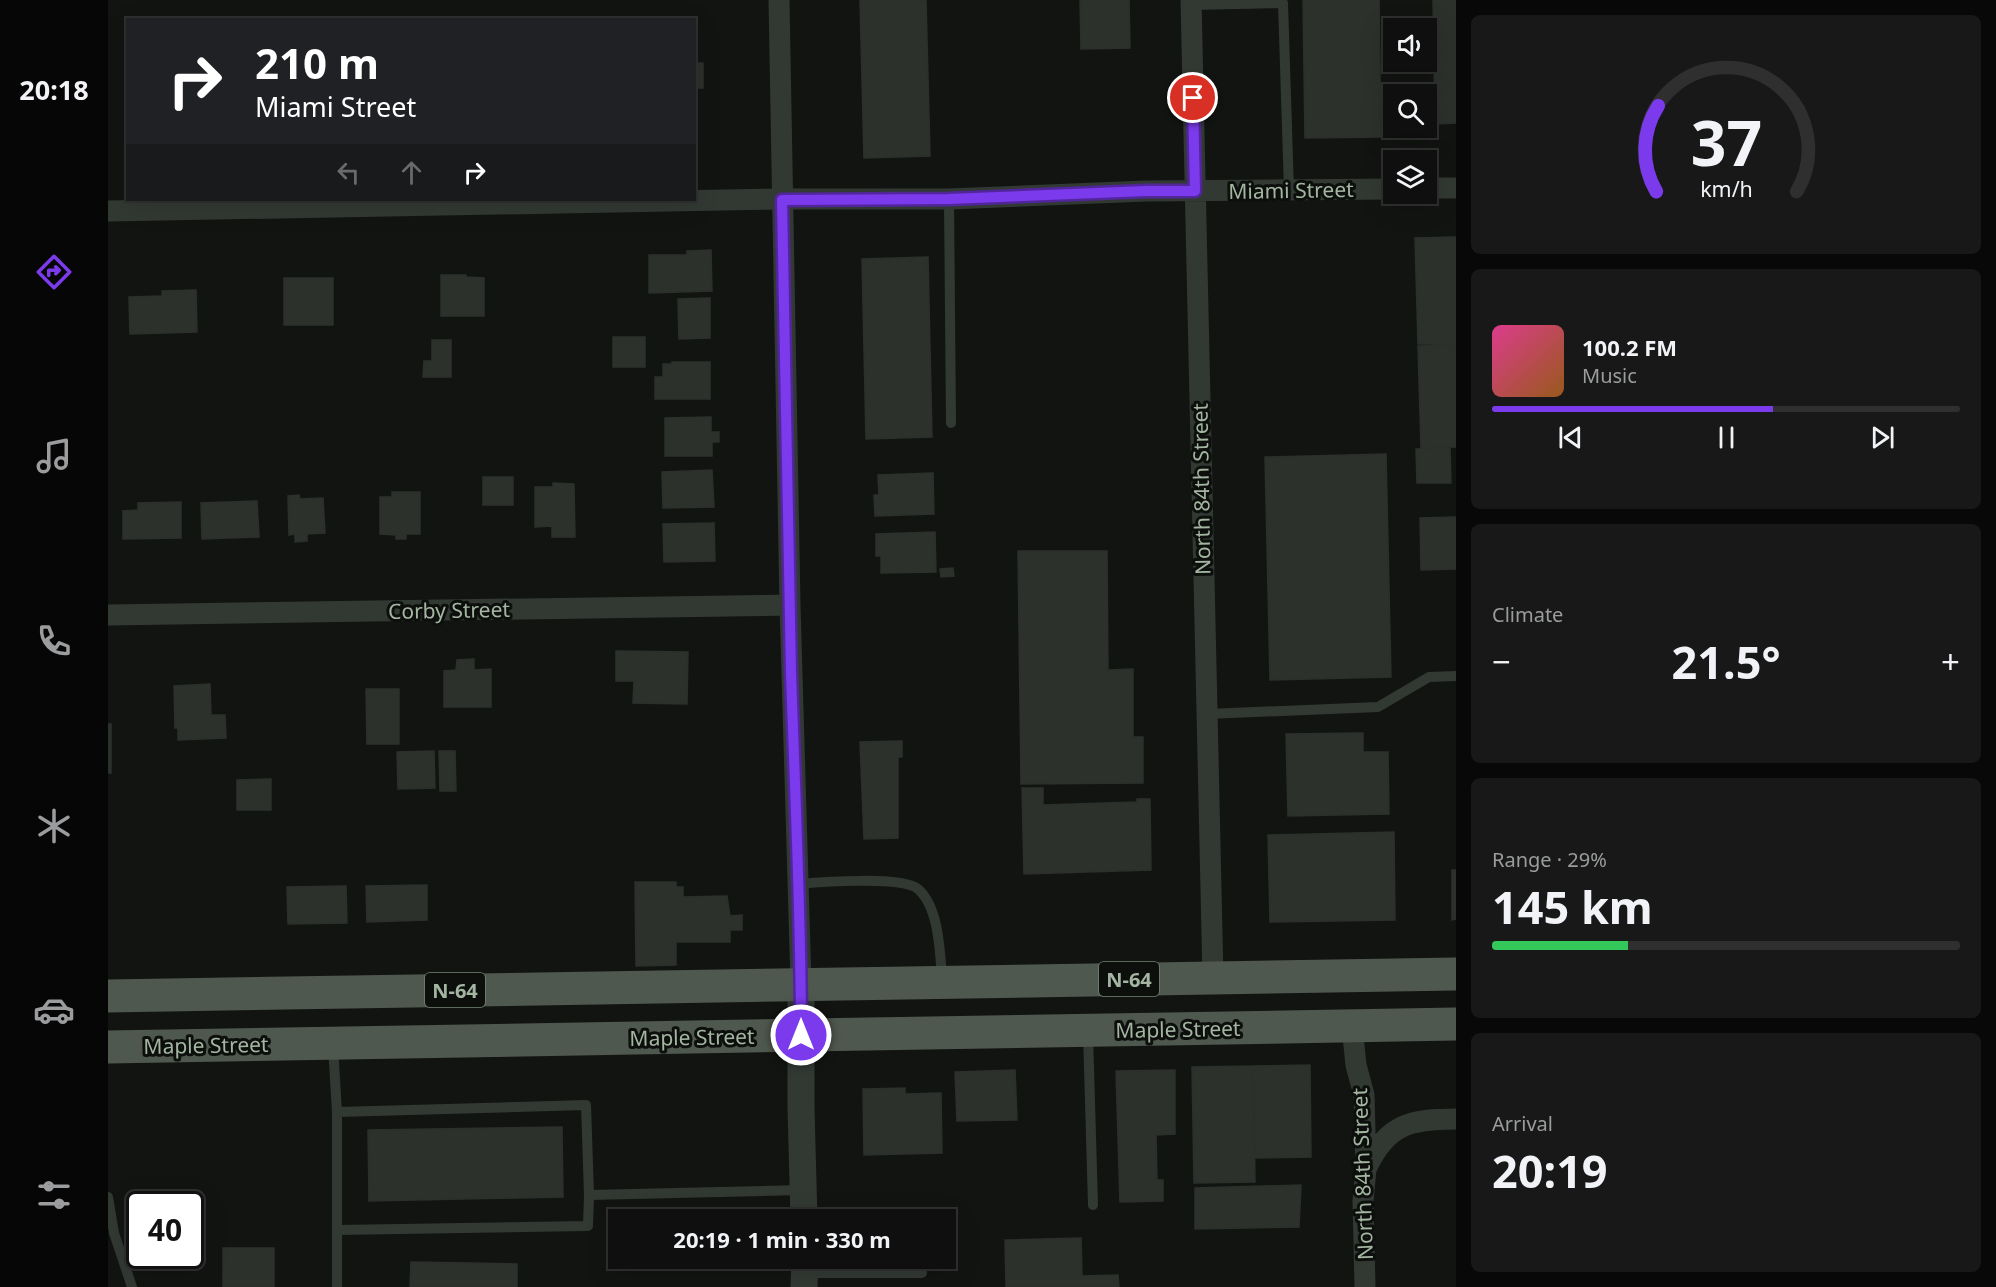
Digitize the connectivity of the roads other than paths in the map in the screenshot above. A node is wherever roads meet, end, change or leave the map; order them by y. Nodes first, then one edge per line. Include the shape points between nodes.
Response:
1 (779, 0) edge
2 (1191, 2) edge
3 (1437, 188) edge
4 (1456, 188) edge
5 (1383, 189) edge
6 (1289, 190) junction
7 (1195, 191) junction
8 (949, 199) junction
9 (782, 200) junction
10 (108, 211) edge
11 (951, 423) dead end
12 (790, 606) junction
13 (108, 615) edge
14 (1456, 676) edge
15 (1207, 714) junction
16 (798, 884) junction
17 (1456, 974) edge
18 (1213, 978) junction
19 (942, 982) junction
20 (801, 984) junction
21 (108, 996) edge
22 (1456, 1024) edge
23 (1352, 1026) junction
24 (1088, 1030) junction
25 (801, 1035) junction
26 (332, 1043) junction
27 (108, 1047) edge
28 (337, 1112) junction
29 (1456, 1119) edge
30 (1366, 1169) junction
31 (803, 1190) junction
32 (589, 1195) junction
33 (108, 1197) edge
34 (1093, 1205) dead end
35 (804, 1209) edge
36 (337, 1230) junction
37 (805, 1273) edge
38 (922, 1273) dead end
39 (132, 1287) edge
40 (337, 1287) edge
41 (1365, 1287) edge

1 - 9 street
2 - 6 lane via 1283,3
2 - 7 street, North 84th Street
3 - 4 street
5 - 6 street, Miami Street
6 - 7 street, Miami Street
7 - 8 street, Miami Street
7 - 15 street, North 84th Street
8 - 9 street, Miami Street
8 - 11 lane
9 - 10 street, Miami Street
9 - 12 street
12 - 13 street, Corby Street
12 - 16 street
14 - 15 lane via 1429,677 1378,707
15 - 18 street, North 84th Street
16 - 19 lane via 850,881 902,883 917,888 934,917
16 - 20 street
17 - 18 main road, N-64
18 - 19 main road, N-64
19 - 20 main road, N-64
20 - 21 main road, N-64
20 - 25 street
22 - 23 main road, Maple Street
23 - 24 main road, Maple Street
23 - 30 street, North 84th Street via 1364,1095
24 - 25 main road, Maple Street
24 - 34 lane
25 - 26 main road, Maple Street
25 - 31 street
26 - 27 main road, Maple Street
26 - 28 lane
28 - 32 lane via 586,1105
28 - 36 lane
29 - 30 street via 1412,1122 1392,1132 1376,1148
30 - 41 street, North 84th Street
31 - 32 lane
31 - 35 street
32 - 36 lane via 588,1226
33 - 39 lane via 114,1233
36 - 40 lane
37 - 38 lane

